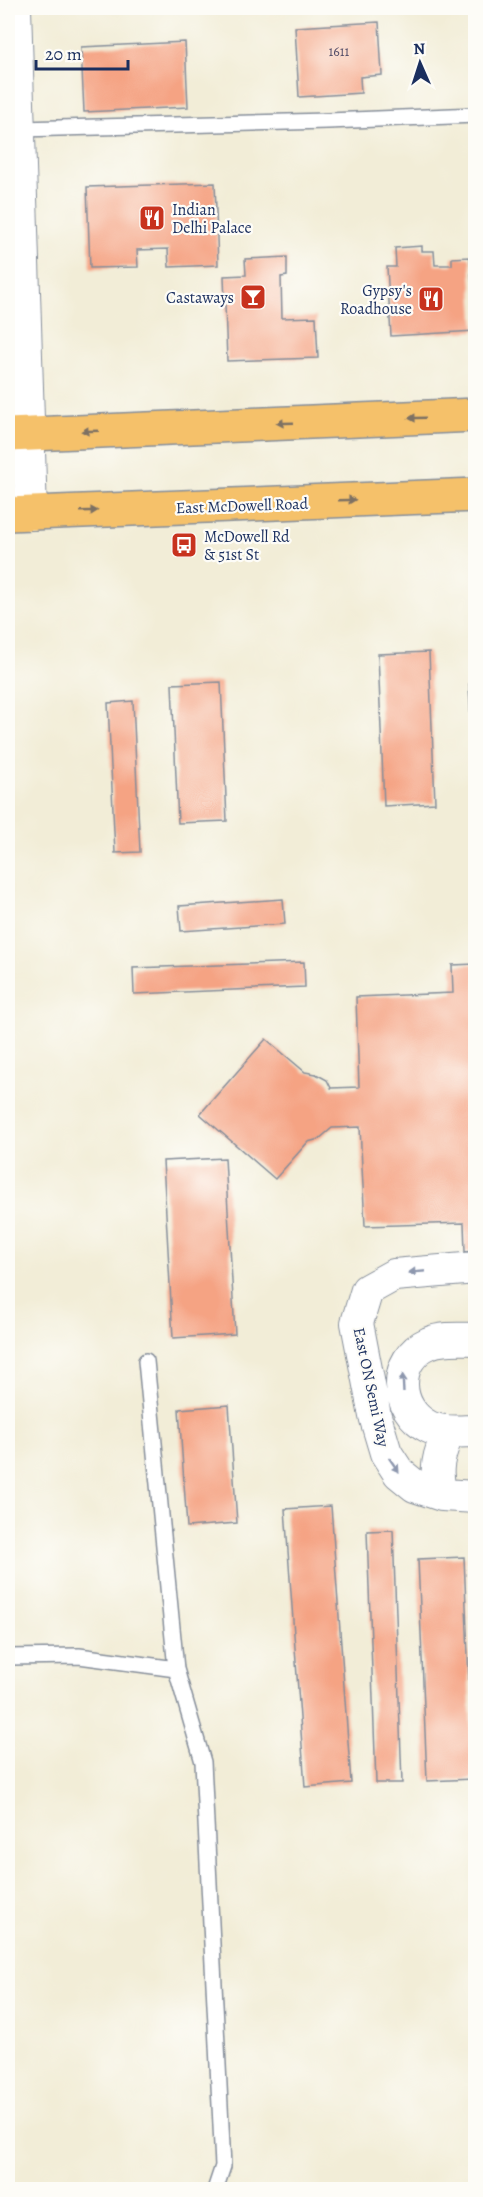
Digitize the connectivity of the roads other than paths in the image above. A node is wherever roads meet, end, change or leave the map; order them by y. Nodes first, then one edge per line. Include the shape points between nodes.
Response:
1 (15, 8) edge
2 (476, 115) edge
3 (20, 129) junction
4 (476, 415) edge
5 (18, 434) edge
6 (476, 495) edge
7 (19, 514) edge
8 (476, 1268) edge
9 (476, 1339) edge
10 (147, 1361) dead end
11 (462, 1431) edge
12 (442, 1495) junction
13 (476, 1497) edge
14 (8, 1657) edge
15 (176, 1670) junction
16 (215, 2190) edge

1 - 3 street
2 - 3 lane
3 - 5 street
4 -> 5 main road
5 - 7 street
7 -> 6 main road, East McDowell Road
8 -> 12 street, East ON Semi Way via 394,1275 367,1290 357,1323 386,1454 399,1473 415,1486
11 -> 9 street, East ON Semi Way via 429,1427 416,1416 403,1392 402,1375 414,1351 432,1341
10 - 15 lane
11 - 12 street, East ON Semi Way via 440,1451 437,1482
12 - 13 street, East ON Semi Way
14 - 15 lane via 79,1656
15 - 16 lane via 203,1762 223,2166

